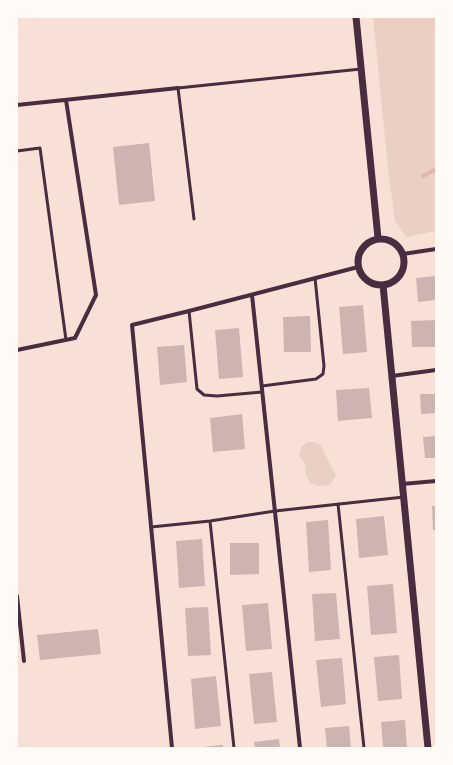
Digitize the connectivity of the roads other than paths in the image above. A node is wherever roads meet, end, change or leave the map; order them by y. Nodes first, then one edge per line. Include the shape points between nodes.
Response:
1 (356, 17) edge
2 (361, 69) junction
3 (178, 88) junction
4 (66, 100) junction
5 (17, 105) edge
6 (17, 151) edge
7 (194, 219) dead end
8 (378, 238) junction
9 (436, 249) edge
10 (403, 254) junction
11 (358, 267) junction
12 (315, 278) junction
13 (383, 285) junction
14 (252, 294) junction
15 (189, 311) junction
16 (66, 340) junction
17 (17, 350) edge
18 (436, 370) edge
19 (392, 376) junction
20 (262, 386) junction
21 (262, 392) junction
22 (436, 481) edge
23 (402, 484) junction
24 (404, 497) junction
25 (338, 504) junction
26 (275, 511) junction
27 (210, 521) junction
28 (151, 527) junction
29 (17, 596) edge
30 (24, 661) dead end
31 (172, 748) edge
32 (234, 748) edge
33 (300, 748) edge
34 (364, 748) edge
35 (428, 748) edge

1 - 2 street
2 - 3 lane
2 - 8 street
3 - 4 street
3 - 7 lane
4 - 5 street
4 - 16 street via 96,295 75,338
6 - 16 lane via 40,148
8 - 10 street via 393,242 400,247
8 - 11 street via 370,241 359,252
9 - 10 street
10 - 13 street via 403,270 394,281
11 - 12 street
11 - 13 street via 366,279
12 - 14 street
12 - 20 lane via 323,374 316,379
13 - 19 street
14 - 15 street
14 - 20 street
15 - 21 lane via 197,389 204,395 217,396
15 - 28 street via 132,325
16 - 17 street
18 - 19 street
19 - 23 street
20 - 21 street
21 - 26 street
22 - 23 street
23 - 24 street
24 - 25 lane
24 - 35 street
25 - 26 lane
25 - 34 lane
26 - 27 lane
26 - 33 street
27 - 28 lane
27 - 32 lane
28 - 31 street
29 - 30 street

